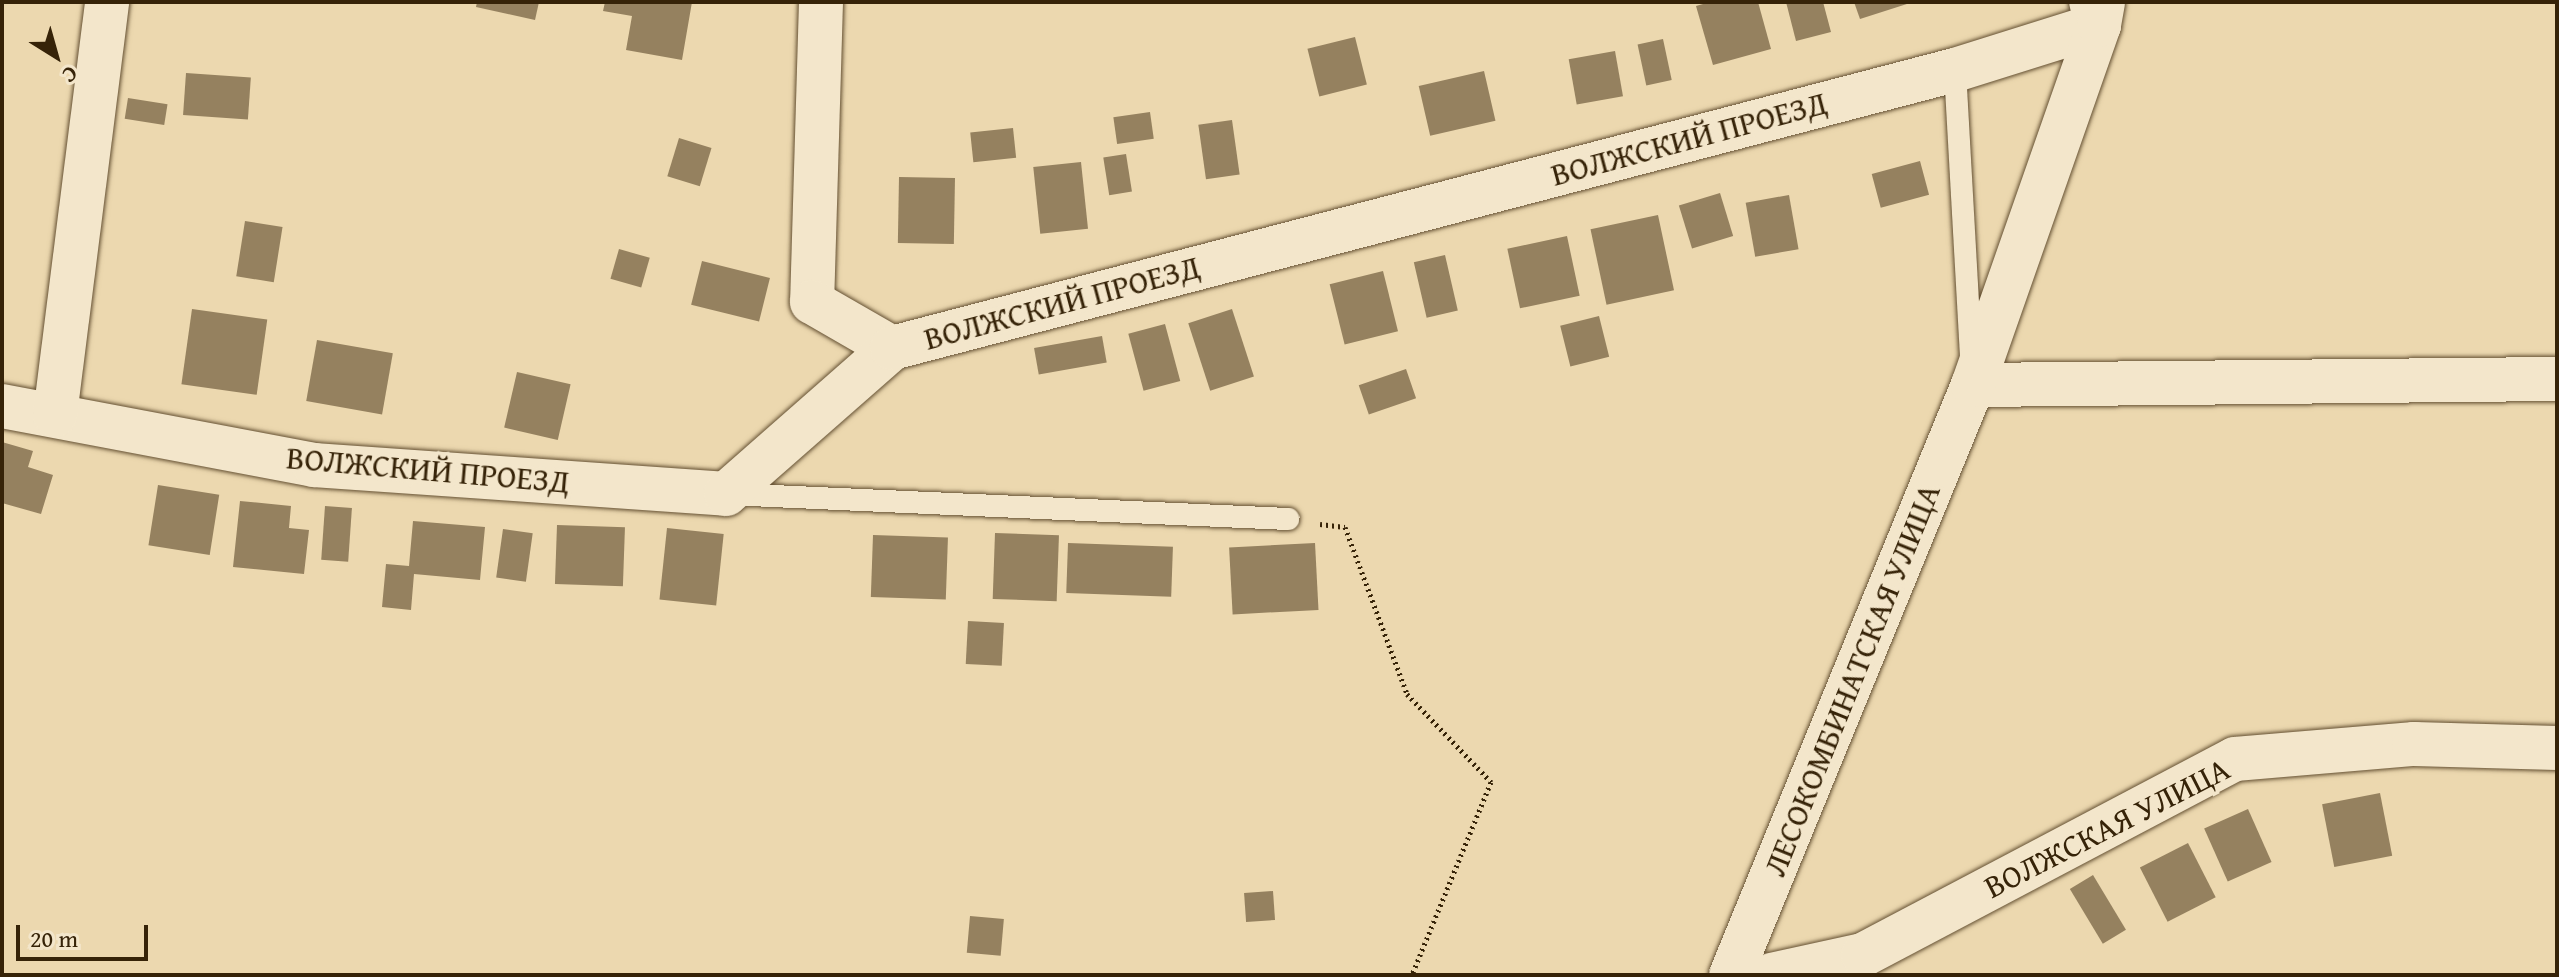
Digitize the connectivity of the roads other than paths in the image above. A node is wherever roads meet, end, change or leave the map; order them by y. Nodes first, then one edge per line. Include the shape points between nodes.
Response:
1 (107, 2) edge
2 (821, 2) edge
3 (2098, 10) edge
4 (1955, 70) junction
5 (892, 348) junction
6 (2557, 379) edge
7 (1973, 385) junction
8 (2, 406) edge
9 (55, 415) junction
10 (726, 494) junction
11 (1288, 519) road end
12 (2557, 748) edge
13 (1869, 965) edge
14 (1731, 975) edge
15 (1771, 975) edge

1 - 9 street
2 - 5 street via 812,302
3 - 4 street, ВОЛЖСКИЙ ПРОЕЗД
3 - 7 street, ЛЕСОКОМБИНАТСКАЯ УЛИЦА
4 - 5 street, ВОЛЖСКИЙ ПРОЕЗД
4 - 7 lane
5 - 10 street, ВОЛЖСКИЙ ПРОЕЗД
6 - 7 street
7 - 14 street, ЛЕСОКОМБИНАТСКАЯ УЛИЦА
8 - 9 street, ВОЛЖСКИЙ ПРОЕЗД
9 - 10 street, ВОЛЖСКИЙ ПРОЕЗД via 314,465
10 - 11 lane
12 - 13 street, ВОЛЖСКАЯ УЛИЦА via 2414,744 2235,759
13 - 15 street, ВОЛЖСКАЯ УЛИЦА

